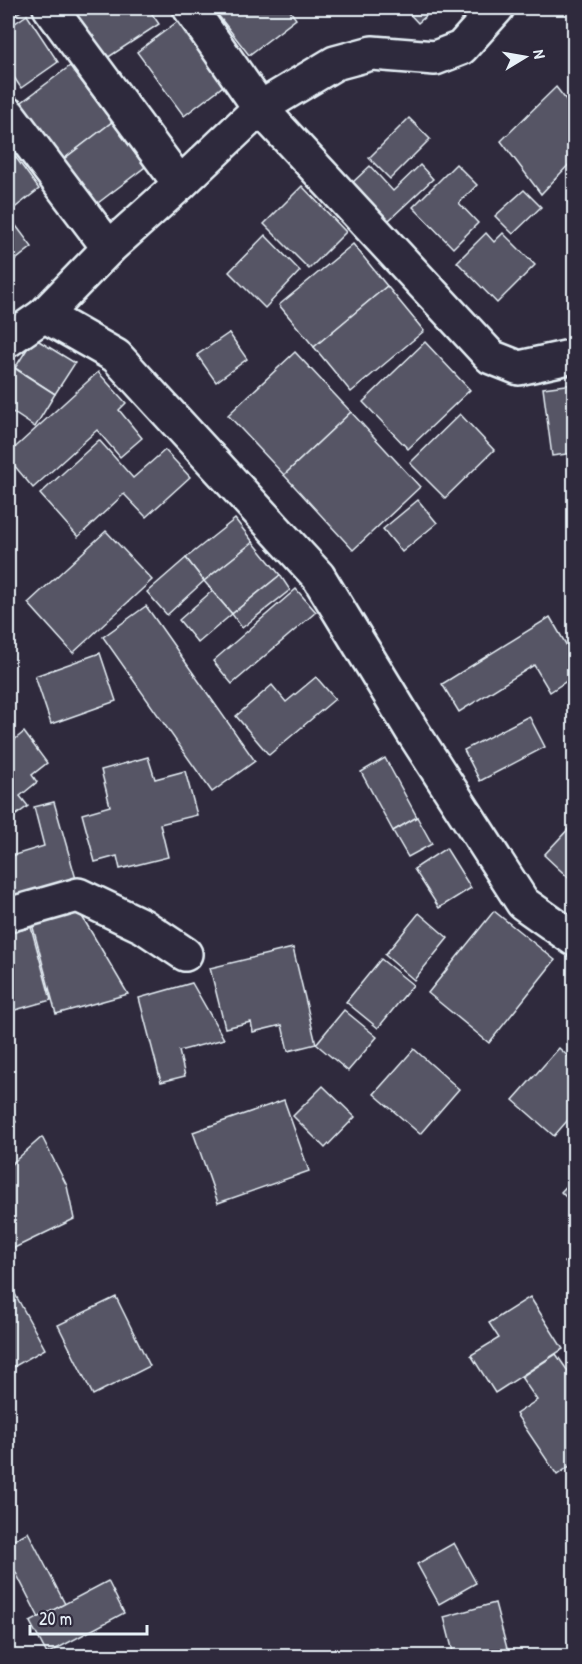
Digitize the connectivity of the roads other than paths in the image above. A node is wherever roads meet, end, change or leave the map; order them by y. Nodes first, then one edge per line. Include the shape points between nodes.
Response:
1 (50, 8) edge
2 (190, 8) edge
3 (497, 8) edge
4 (260, 108) junction
5 (8, 114) edge
6 (180, 184) junction
7 (109, 248) junction
8 (44, 315) junction
9 (8, 340) edge
10 (574, 356) edge
11 (8, 915) edge
12 (574, 939) edge
13 (185, 954) dead end

1 - 6 street
2 - 4 street
3 - 4 street via 461,48 435,58 372,53 335,63
4 - 6 street
4 - 10 street via 491,357 519,368
5 - 7 street
6 - 7 street
7 - 8 street
8 - 9 street
8 - 12 street via 116,356 318,576 523,903
11 - 13 street via 78,895 143,926

